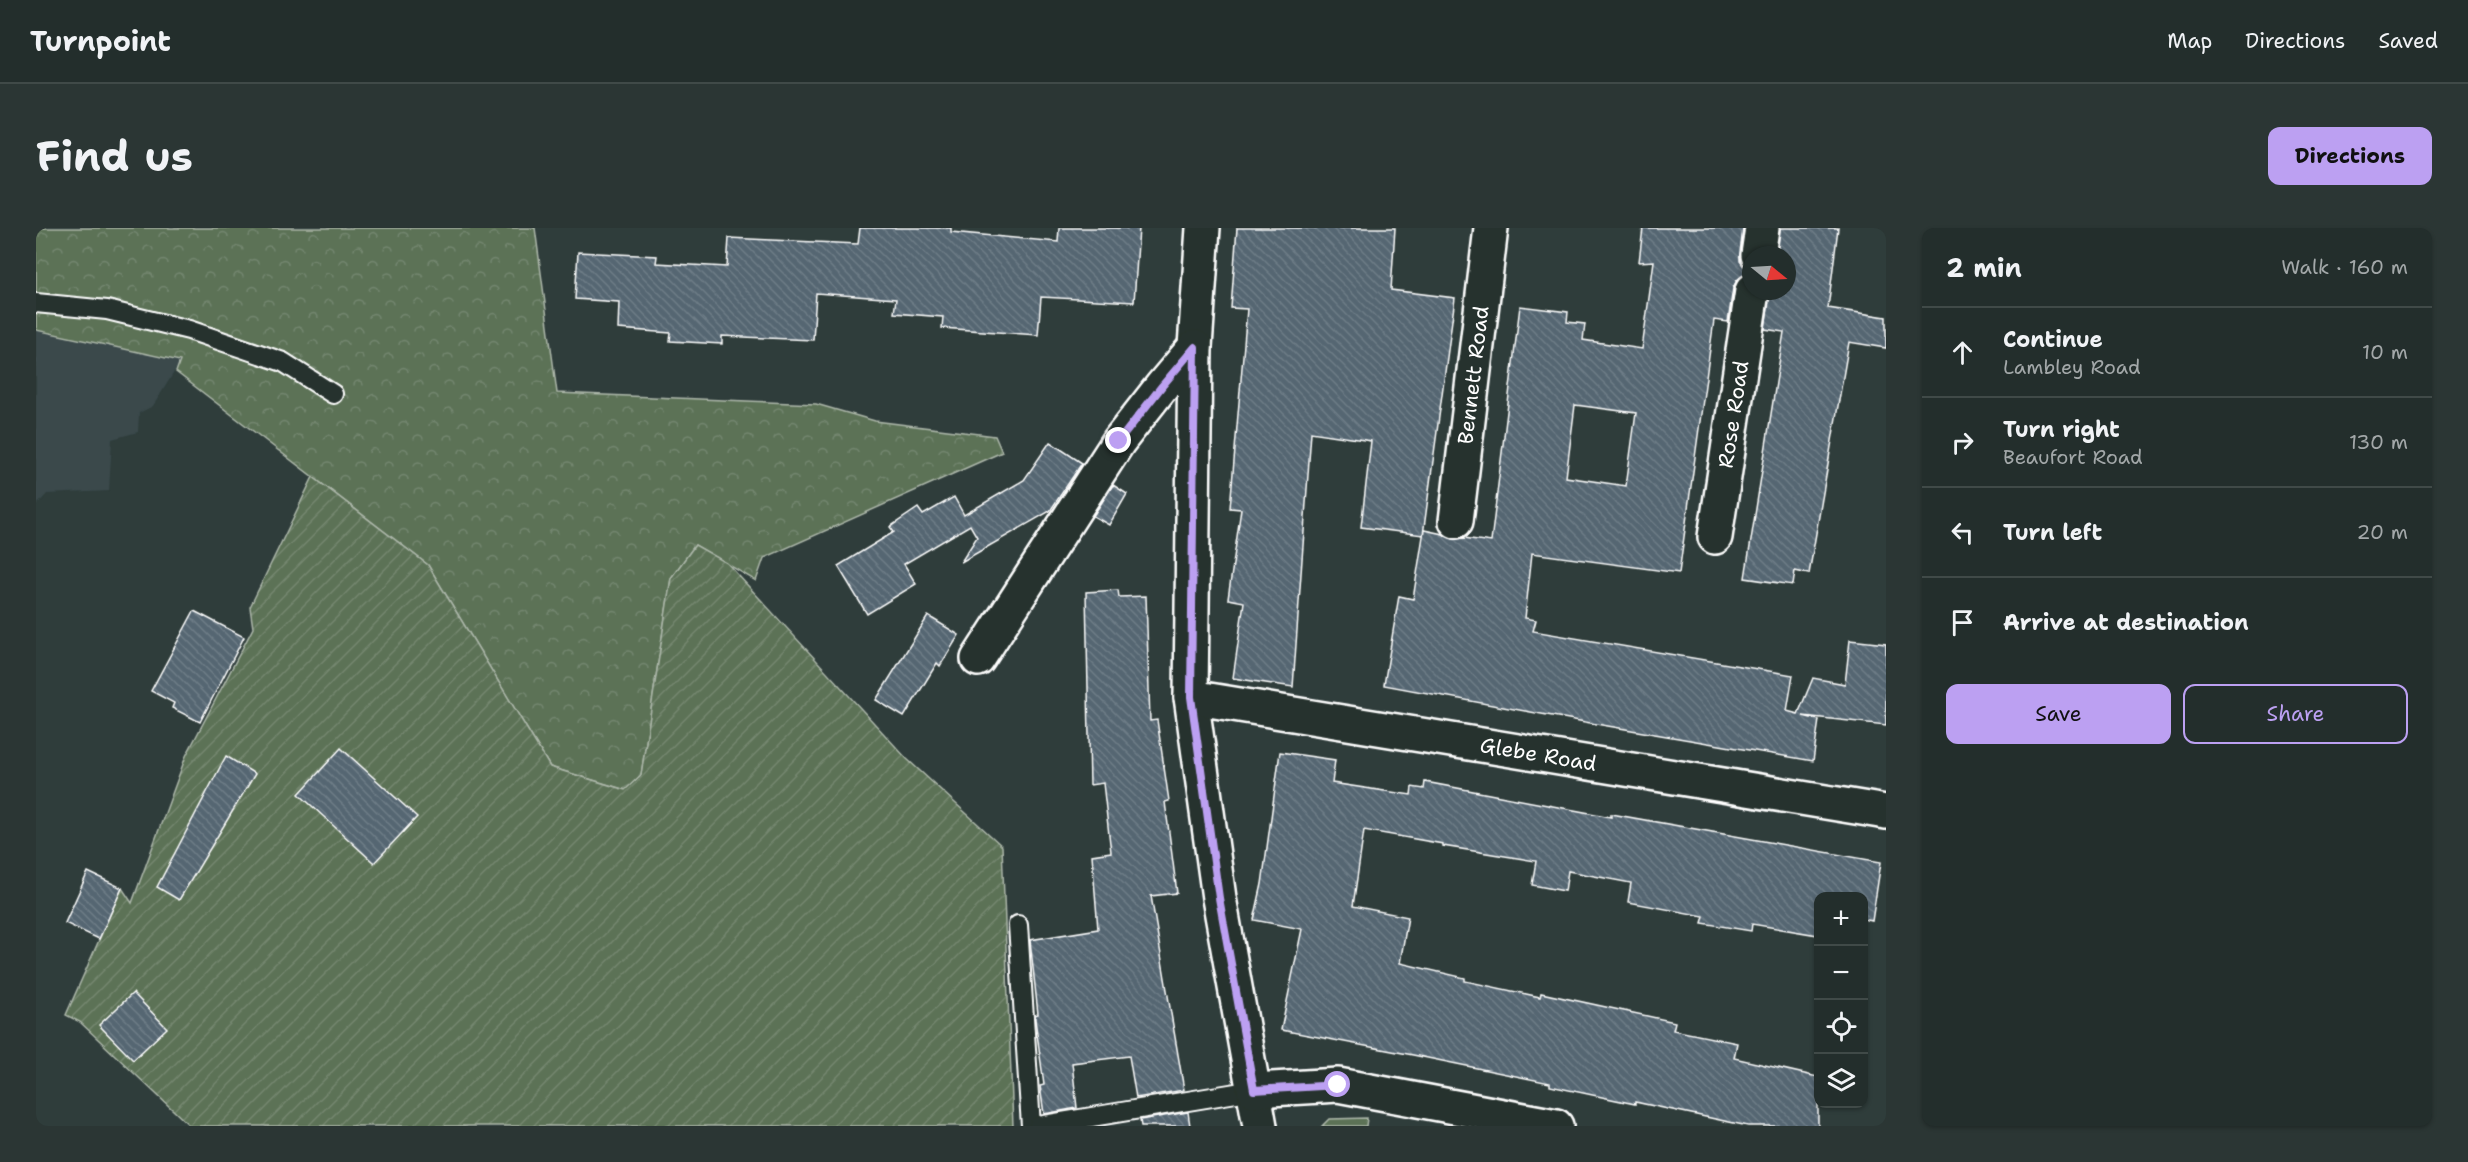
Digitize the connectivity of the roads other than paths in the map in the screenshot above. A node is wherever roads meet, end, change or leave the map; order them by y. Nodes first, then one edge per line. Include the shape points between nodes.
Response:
1 (1203, 228) edge
2 (1491, 228) edge
3 (1762, 228) edge
4 (1759, 246) edge
5 (1751, 300) edge
6 (36, 303) edge
7 (1195, 347) junction
8 (333, 394) dead end
9 (1456, 521) dead end
10 (1715, 537) dead end
11 (978, 659) dead end
12 (1191, 697) junction
13 (1886, 812) edge
14 (1018, 924) dead end
15 (1254, 1090) junction
16 (1031, 1126) edge
17 (1038, 1126) edge
18 (1260, 1126) edge
19 (1556, 1126) edge

1 - 7 street
2 - 9 street, Bennett Road
3 - 4 street
5 - 10 street, Rose Road
6 - 8 lane via 106,310 189,330 283,362
7 - 11 street via 1119,441
7 - 12 street
12 - 13 street, Glebe Road
12 - 15 street via 1219,898
14 - 16 lane
15 - 17 lane
15 - 18 street
15 - 19 street via 1338,1085

